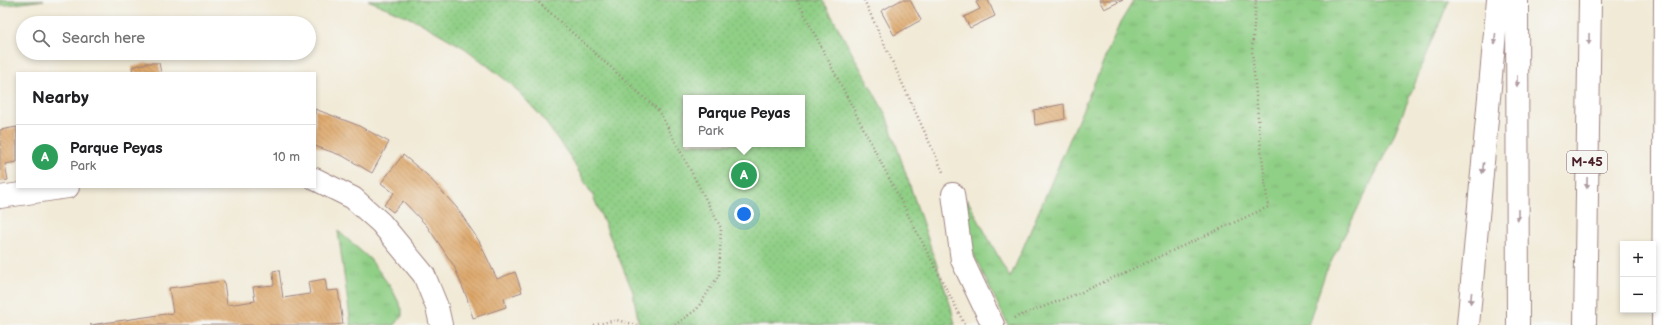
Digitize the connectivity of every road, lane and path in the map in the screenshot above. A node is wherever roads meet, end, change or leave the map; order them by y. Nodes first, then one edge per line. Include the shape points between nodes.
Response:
1 (536, 0) edge
2 (797, 0) edge
3 (864, 0) edge
4 (1256, 0) edge
5 (1498, 0) edge
6 (1517, 0) edge
7 (1590, 0) edge
8 (1665, 0) edge
9 (316, 180) edge
10 (61, 188) edge
11 (953, 194) joint
12 (0, 197) edge
13 (1002, 322) edge
14 (441, 325) edge
15 (594, 325) edge
16 (638, 325) edge
17 (675, 325) edge
18 (964, 325) edge
19 (1468, 325) edge
20 (1518, 325) edge
21 (1585, 325) edge
22 (1662, 325) edge

1 - 17 path via 659,111 721,228 719,275 697,309
2 - 18 path
3 - 11 path
4 - 13 path via 1252,51 1268,207 1082,292
5 -> 19 main road
6 -> 20 main road
7 -> 21 main road, M-45
8 - 22 main road
9 - 14 main road via 353,198 381,223 424,275 437,307
10 - 12 main road
11 - 13 main road via 962,260
15 - 16 path via 616,320

